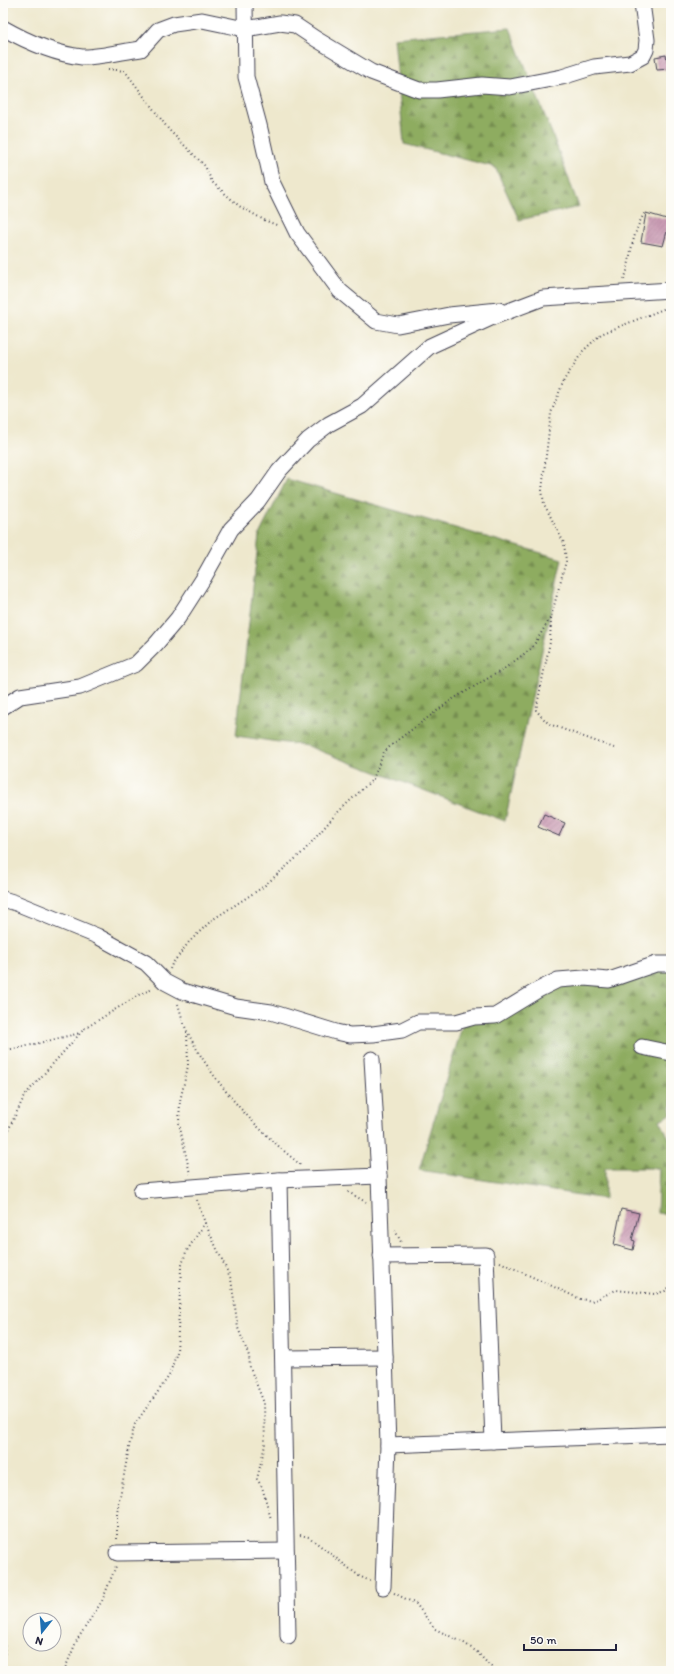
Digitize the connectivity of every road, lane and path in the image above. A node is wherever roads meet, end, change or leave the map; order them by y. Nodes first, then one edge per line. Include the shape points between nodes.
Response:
1 (245, 3) edge
2 (642, 3) edge
3 (3, 28) edge
4 (245, 29) junction
5 (103, 68) dead end
6 (646, 211) dead end
7 (297, 233) junction
8 (671, 290) edge
9 (618, 293) junction
10 (671, 306) edge
11 (514, 309) junction
12 (551, 617) junction
13 (3, 707) edge
14 (614, 748) dead end
15 (3, 899) edge
16 (671, 964) edge
17 (166, 982) junction
18 (80, 1033) junction
19 (642, 1047) dead end
20 (3, 1050) edge
21 (671, 1053) edge
22 (372, 1059) dead end
23 (3, 1141) edge
24 (379, 1176) junction
25 (280, 1180) junction
26 (140, 1191) dead end
27 (205, 1223) dead end
28 (381, 1256) junction
29 (385, 1357) junction
30 (283, 1358) junction
31 (671, 1434) edge
32 (493, 1441) junction
33 (388, 1445) junction
34 (286, 1551) junction
35 (117, 1554) junction
36 (382, 1587) dead end
37 (3, 1605) edge
38 (288, 1636) dead end
39 (6, 1671) edge
40 (64, 1671) edge

1 - 4 street
2 - 4 street via 647,40 643,56 630,63 594,67 562,77 510,87 482,85 419,90 371,72 295,25 280,23
3 - 4 street via 22,39 65,54 83,57 141,49 158,30 174,24 202,20
4 - 7 street via 246,77 272,182
5 - 7 path via 125,71 169,130 205,166 212,182 239,206 264,220
6 - 9 path via 632,245 626,273
7 - 11 street via 340,291 376,321 398,325 449,315
8 - 9 street
9 - 11 street via 543,298
10 - 12 path via 601,334 583,351 564,380 551,413 542,490 544,504 564,543 566,561
11 - 13 street via 430,346 362,406 329,424 308,440 278,471 258,501 231,529 178,618 136,664 80,687 20,696
12 - 14 path via 550,642 536,710 549,724
12 - 17 path via 532,648 504,669 453,699 384,752 373,779 336,814 303,852 263,887 212,920 189,942 172,964
15 - 17 street via 97,936 146,963
16 - 17 street via 656,964 609,980 558,980 495,1016 474,1017 456,1022 418,1022 402,1030 358,1034 336,1032 271,1012 236,1007 182,990
17 - 18 path via 140,994
18 - 20 path
18 - 23 path via 25,1095
19 - 21 street
22 - 24 street
24 - 25 street
24 - 28 street
25 - 26 street
25 - 30 street
27 - 35 path via 186,1252 181,1268 177,1352 169,1376 135,1424 130,1442 117,1513
28 - 29 street
28 - 32 street via 486,1255
29 - 30 street
29 - 33 street
30 - 34 street
31 - 32 street
32 - 33 street
33 - 36 street
34 - 35 street
34 - 38 street
35 - 40 path via 116,1566 102,1601 77,1640
37 - 39 path

